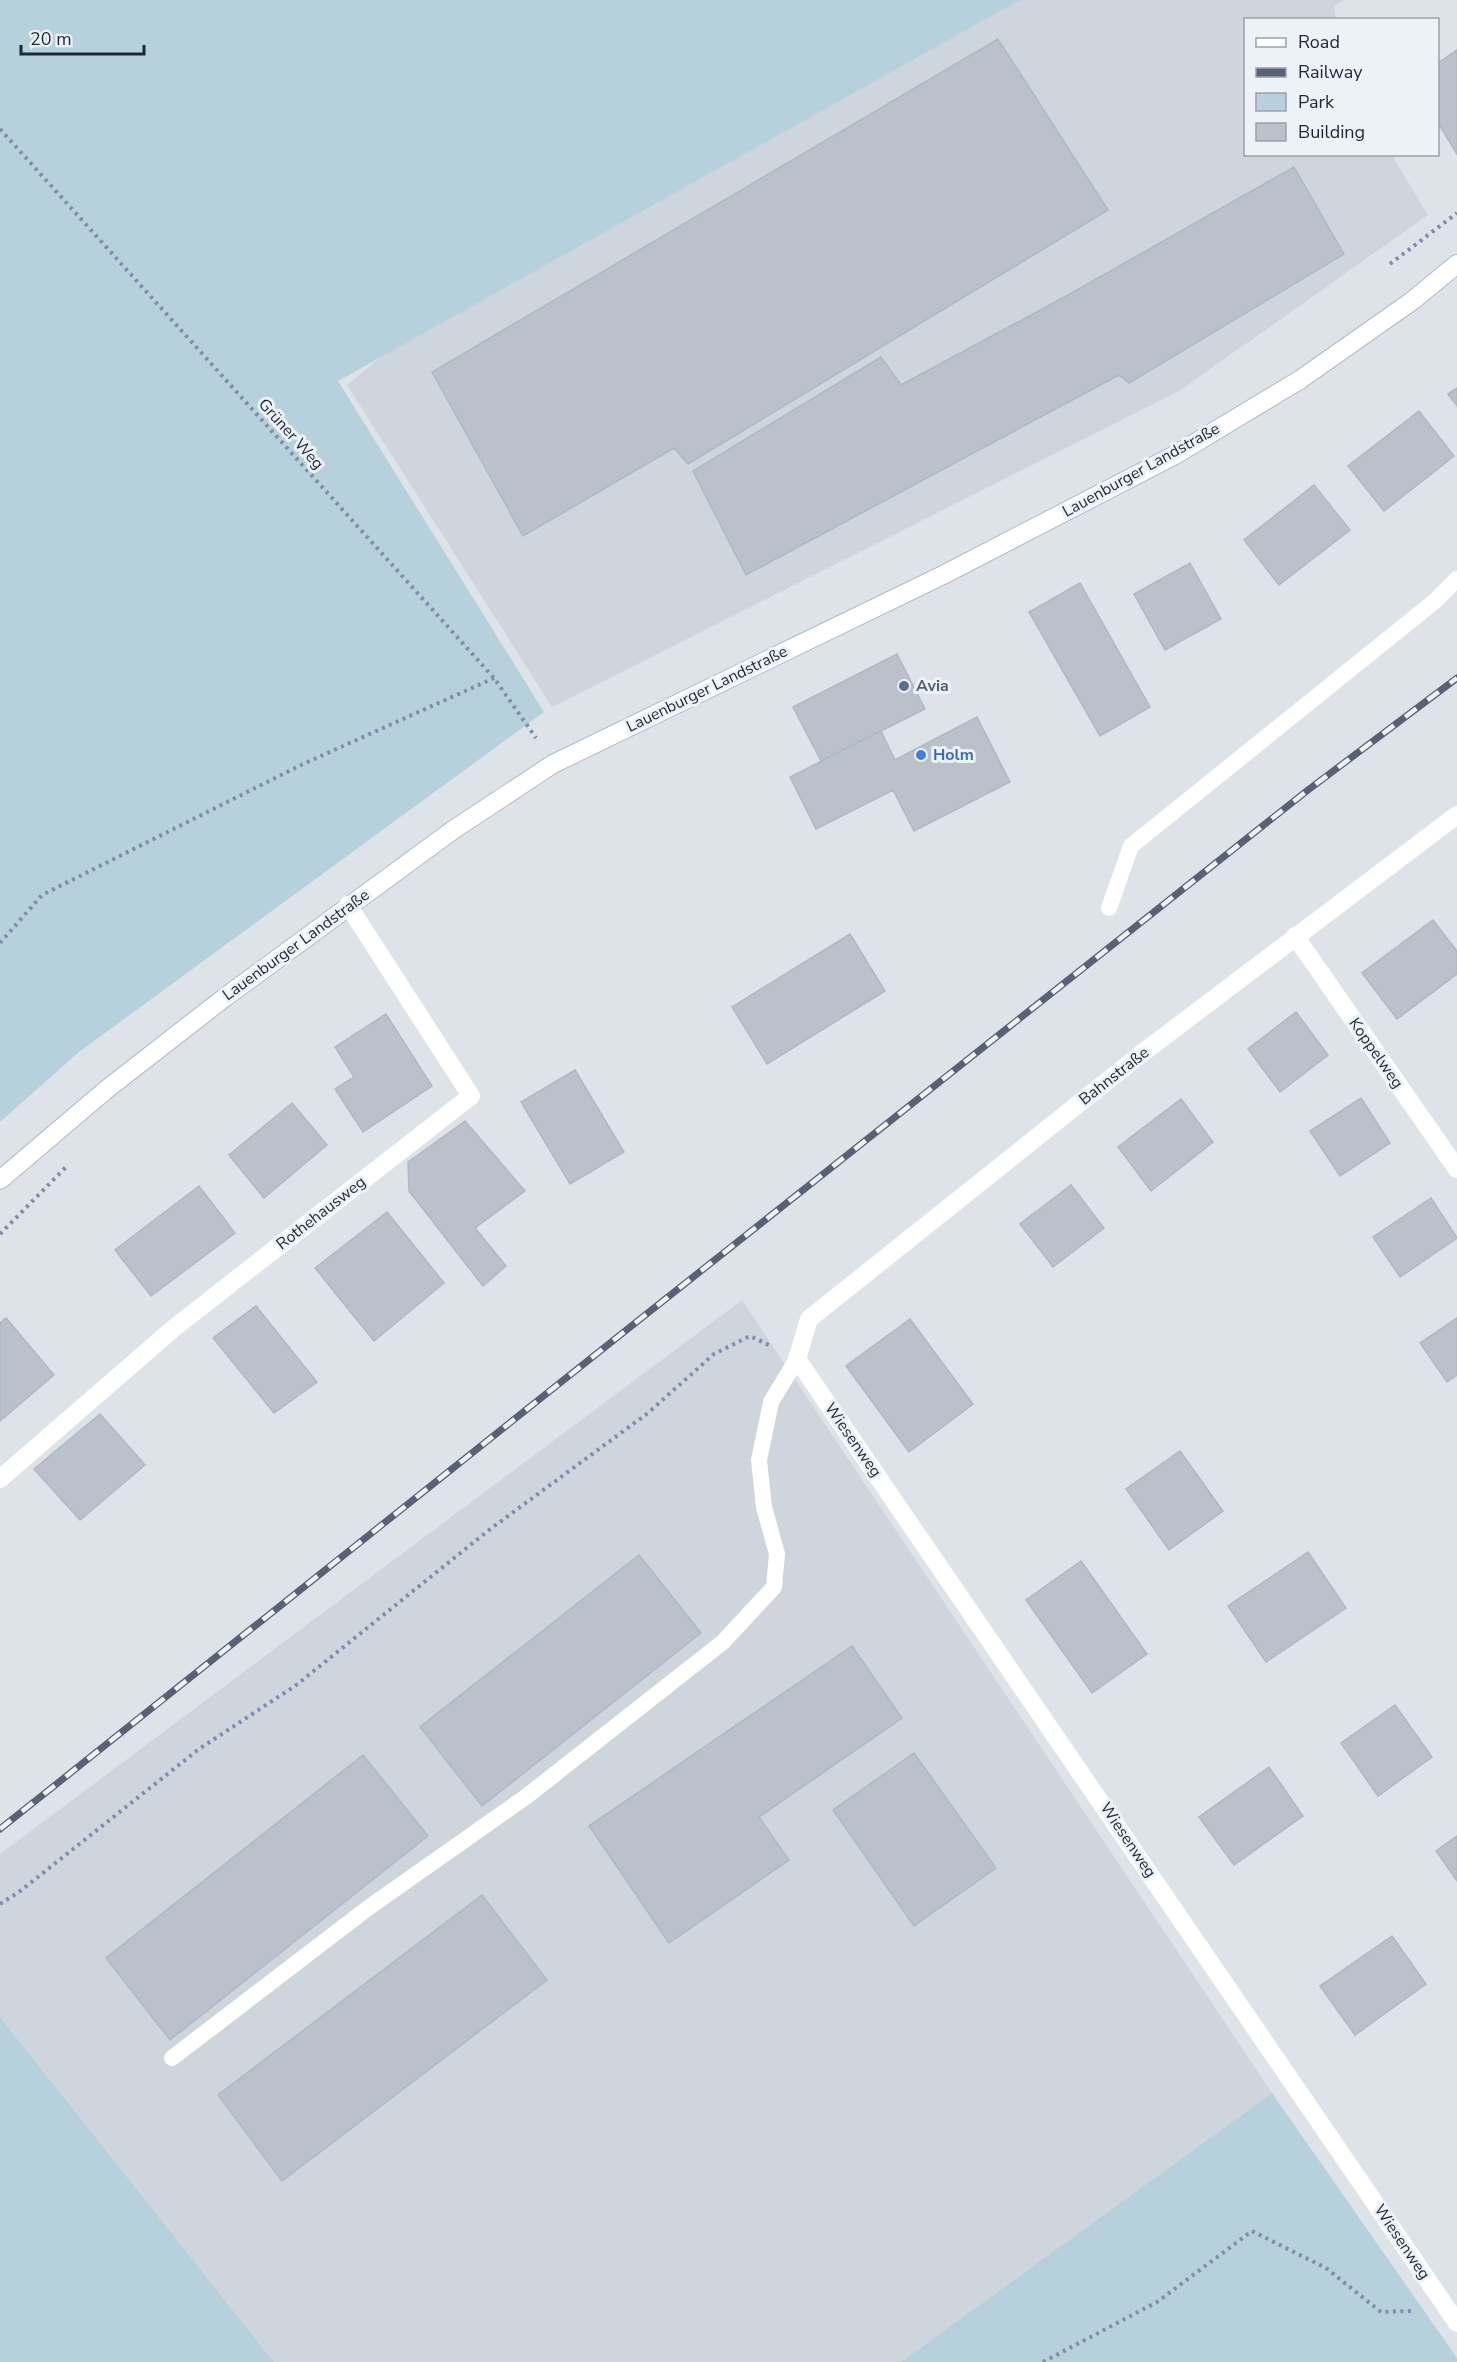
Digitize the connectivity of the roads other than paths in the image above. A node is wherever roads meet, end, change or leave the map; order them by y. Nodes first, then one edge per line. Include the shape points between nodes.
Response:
1 (1457, 264) edge
2 (1457, 579) edge
3 (1457, 814) edge
4 (348, 905) junction
5 (1109, 908) dead end
6 (1294, 936) junction
7 (1457, 1169) edge
8 (0, 1180) edge
9 (797, 1359) junction
10 (0, 1479) edge
11 (172, 2058) dead end
12 (1453, 2316) edge

1 - 4 street, Lauenburger Landstraße via 1412,302 1301,379 1174,455 943,575 553,764
2 - 5 lane via 1435,601 1131,846
3 - 6 street, Bahnstraße
4 - 8 street, Lauenburger Landstraße via 116,1082
4 - 10 street, Rothehausweg via 471,1096 174,1328
6 - 7 street, Koppelweg
6 - 9 street, Bahnstraße via 809,1319
9 - 11 lane via 771,1402 759,1460 764,1507 777,1554 774,1587 723,1642 527,1796 368,1908
9 - 12 street, Wiesenweg

